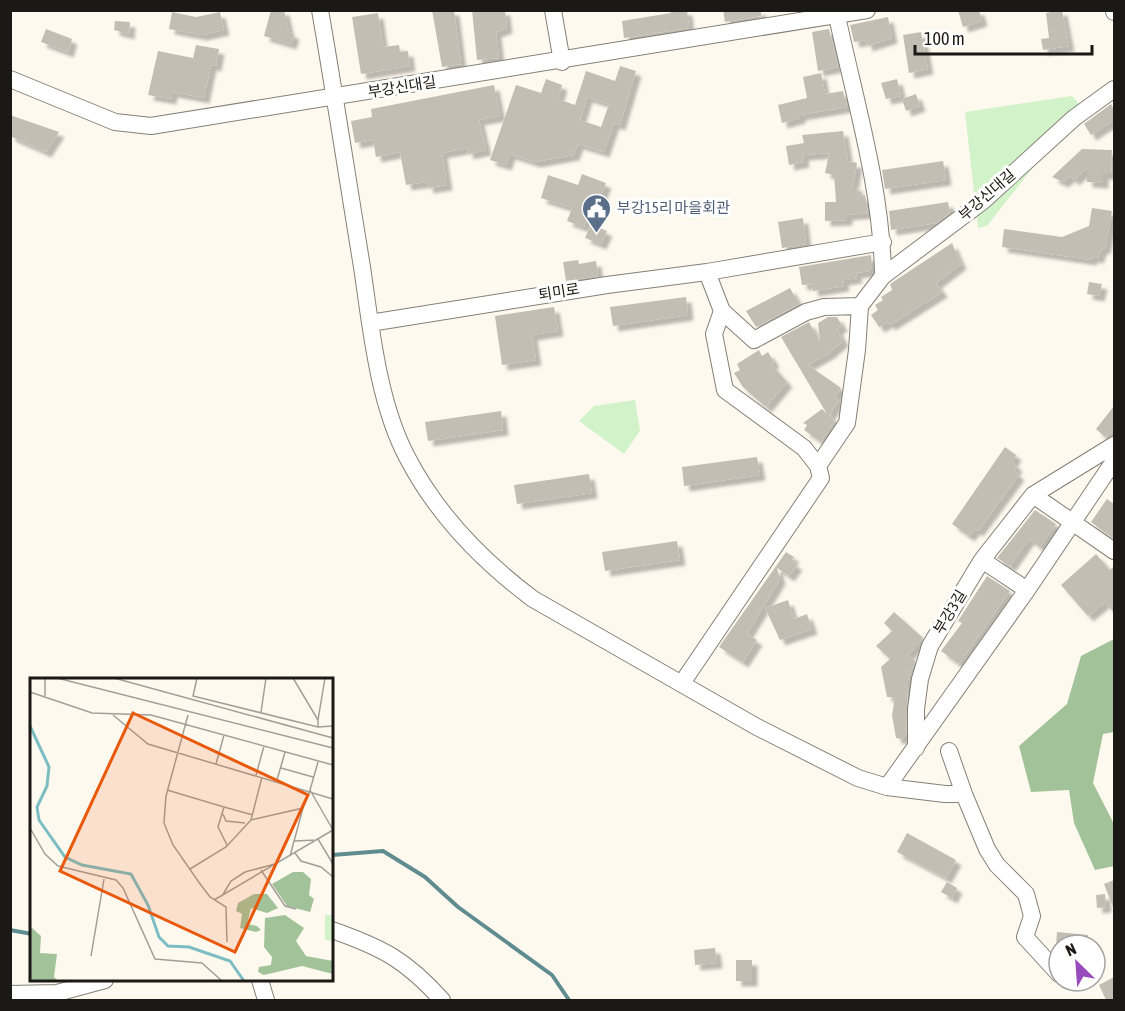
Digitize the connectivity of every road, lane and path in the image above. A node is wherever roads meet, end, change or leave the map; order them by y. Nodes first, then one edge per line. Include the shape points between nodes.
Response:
1 (320, 10) edge
2 (553, 10) edge
3 (867, 10) edge
4 (799, 16) edge
5 (837, 16) junction
6 (562, 62) junction
7 (10, 79) edge
8 (1114, 88) edge
9 (335, 97) junction
10 (883, 242) junction
11 (707, 272) junction
12 (883, 276) junction
13 (860, 306) junction
14 (722, 311) junction
15 (370, 322) junction
16 (1114, 445) edge
17 (1114, 461) edge
18 (818, 466) junction
19 (1033, 495) junction
20 (1073, 524) junction
21 (1114, 551) edge
22 (982, 560) junction
23 (1027, 590) junction
24 (682, 683) junction
25 (916, 748) junction
26 (949, 752) dead end
27 (887, 787) junction
28 (964, 794) junction
29 (333, 930) edge
30 (1047, 961) edge
31 (101, 981) edge
32 (260, 981) edge
33 (10, 994) edge
34 (266, 1000) edge
35 (442, 1000) edge

1 - 9 street
2 - 6 street
3 - 5 street, 부강신대길
4 - 5 street, 부강신대길
4 - 6 street, 부강신대길
5 - 10 street
6 - 9 street, 부강신대길
7 - 9 street, 부강신대길 via 115,122 151,126
8 - 12 street, 부강신대길 via 1074,118 983,201
9 - 15 street
10 - 11 street
10 - 12 street
11 - 14 street
11 - 15 street, 퇴미로
12 - 13 street
13 - 14 street via 824,306 754,340
13 - 18 street via 847,423
14 - 18 street via 714,334 725,390 804,448
15 - 24 street via 392,419 406,456 435,504 465,540 533,599
16 - 19 street, 부강3길
17 - 20 street
18 - 24 street via 821,478
19 - 20 street
19 - 22 street, 부강3길
20 - 21 street
20 - 23 street
22 - 23 street
22 - 25 street, 부강3길 via 930,646 920,679
23 - 25 street
24 - 27 street via 757,727 858,778
25 - 27 street
26 - 28 street
27 - 28 street
28 - 30 street via 987,849 1026,894 1032,916 1025,937
29 - 35 street via 375,945 418,974
31 - 33 street via 57,993
32 - 34 street

